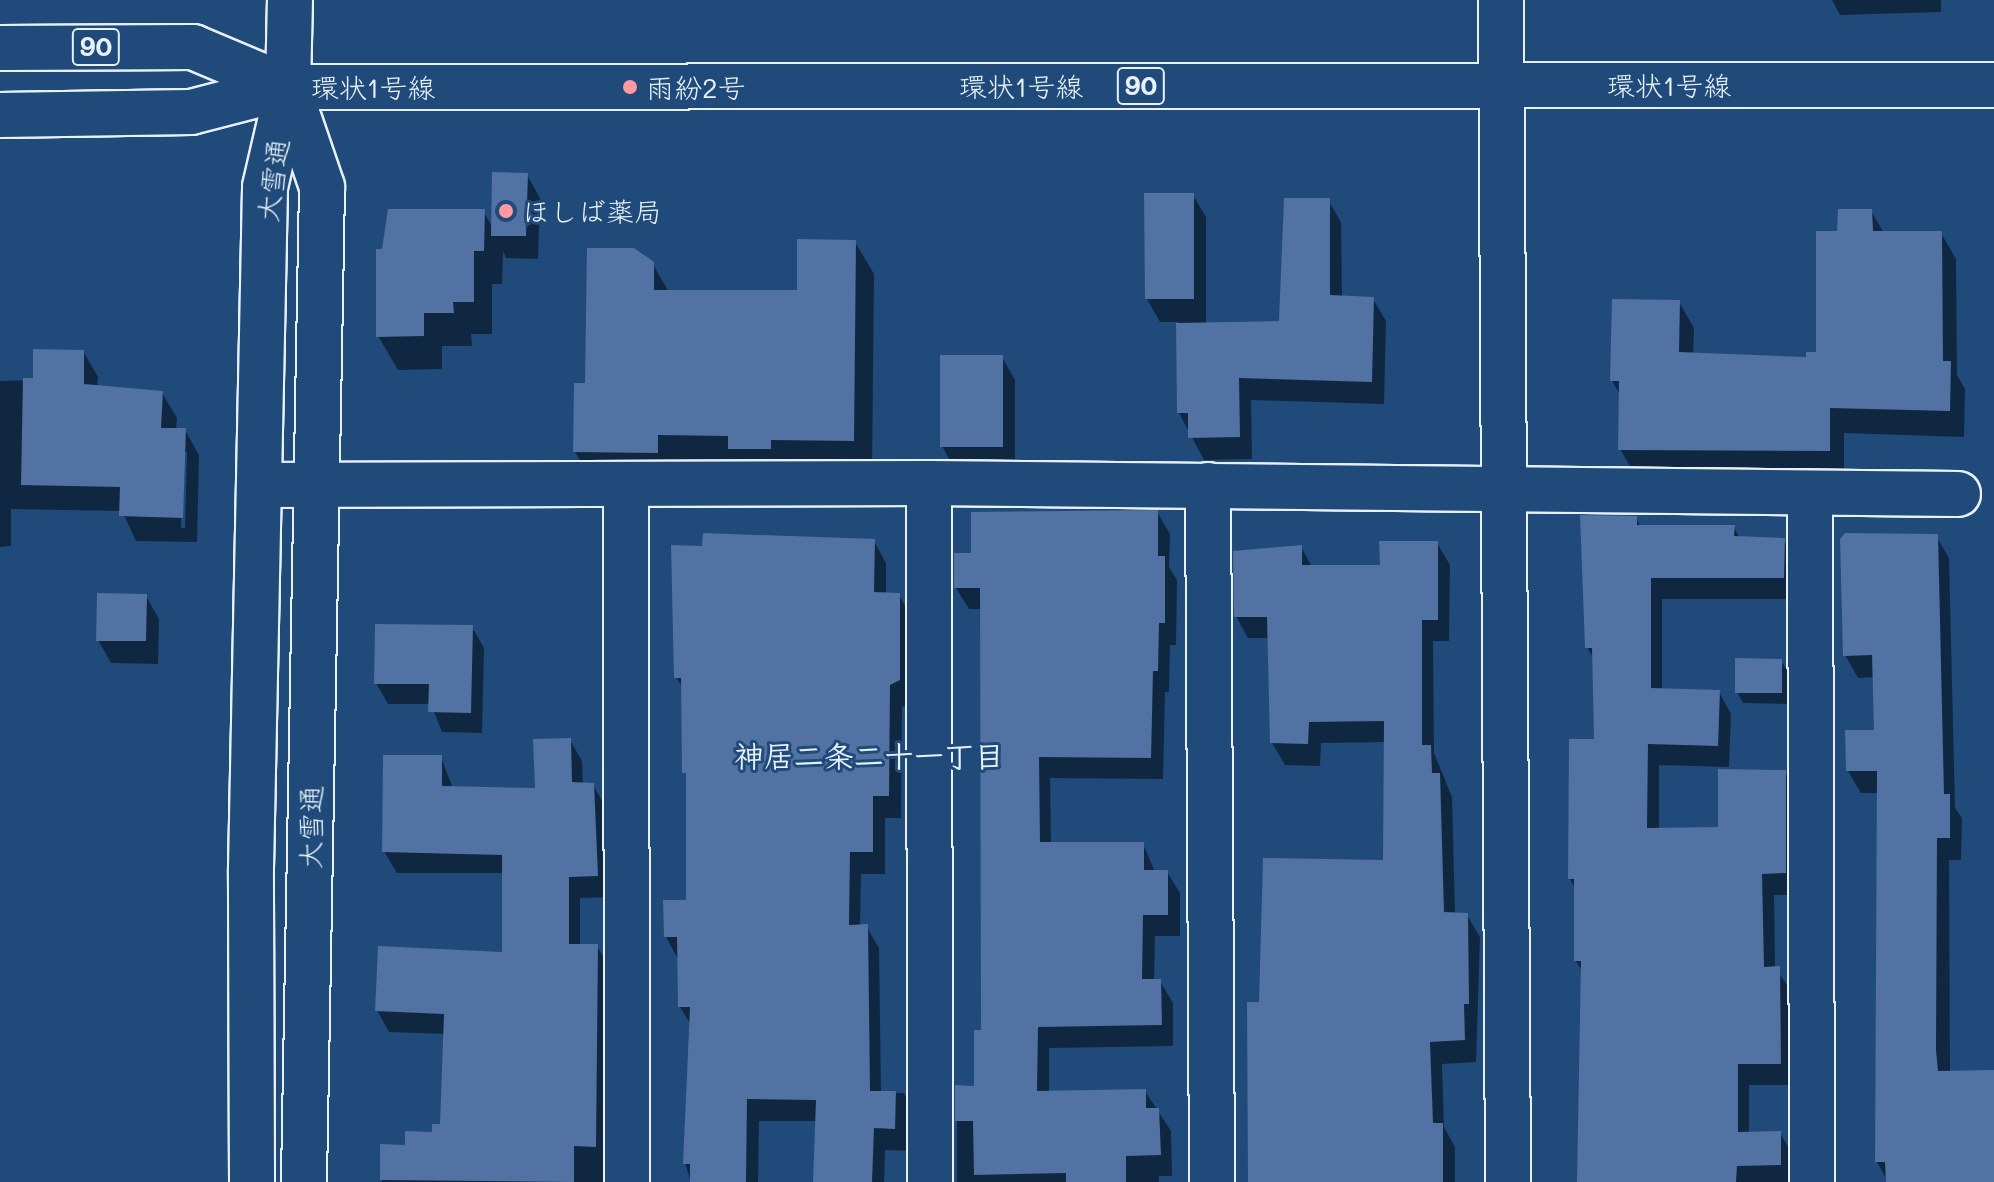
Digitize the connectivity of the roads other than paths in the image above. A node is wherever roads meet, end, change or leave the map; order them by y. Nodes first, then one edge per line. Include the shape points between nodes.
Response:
1 (290, 0) edge
2 (1501, 0) edge
3 (0, 48) edge
4 (1994, 85) edge
5 (1501, 86) junction
6 (288, 87) junction
7 (0, 115) edge
8 (929, 483) junction
9 (626, 484) junction
10 (259, 485) junction
11 (1208, 485) junction
12 (316, 486) junction
13 (1504, 491) junction
14 (1810, 493) junction
15 (1958, 494) dead end
16 (252, 1182) edge
17 (304, 1182) edge
18 (627, 1182) edge
19 (930, 1182) edge
20 (1212, 1182) edge
21 (1508, 1182) edge
22 (1812, 1182) edge

1 - 6 street
2 - 5 street
3 - 6 street, 環状1号線 / 90 via 193,47
4 - 5 street, 環状1号線 / 90
5 - 6 street, 環状1号線 / 90
5 - 13 street
6 - 7 street, 環状1号線 / 90 via 191,112
6 - 10 street, 大雪通 via 265,187
6 - 12 street, 大雪通 via 322,187
8 - 9 street
8 - 11 street
8 - 19 street
9 - 12 street
9 - 18 street
10 - 12 street
10 - 16 street, 大雪通
11 - 13 street
11 - 20 street
12 - 17 street, 大雪通
13 - 14 street
13 - 21 street
14 - 15 street
14 - 22 street

